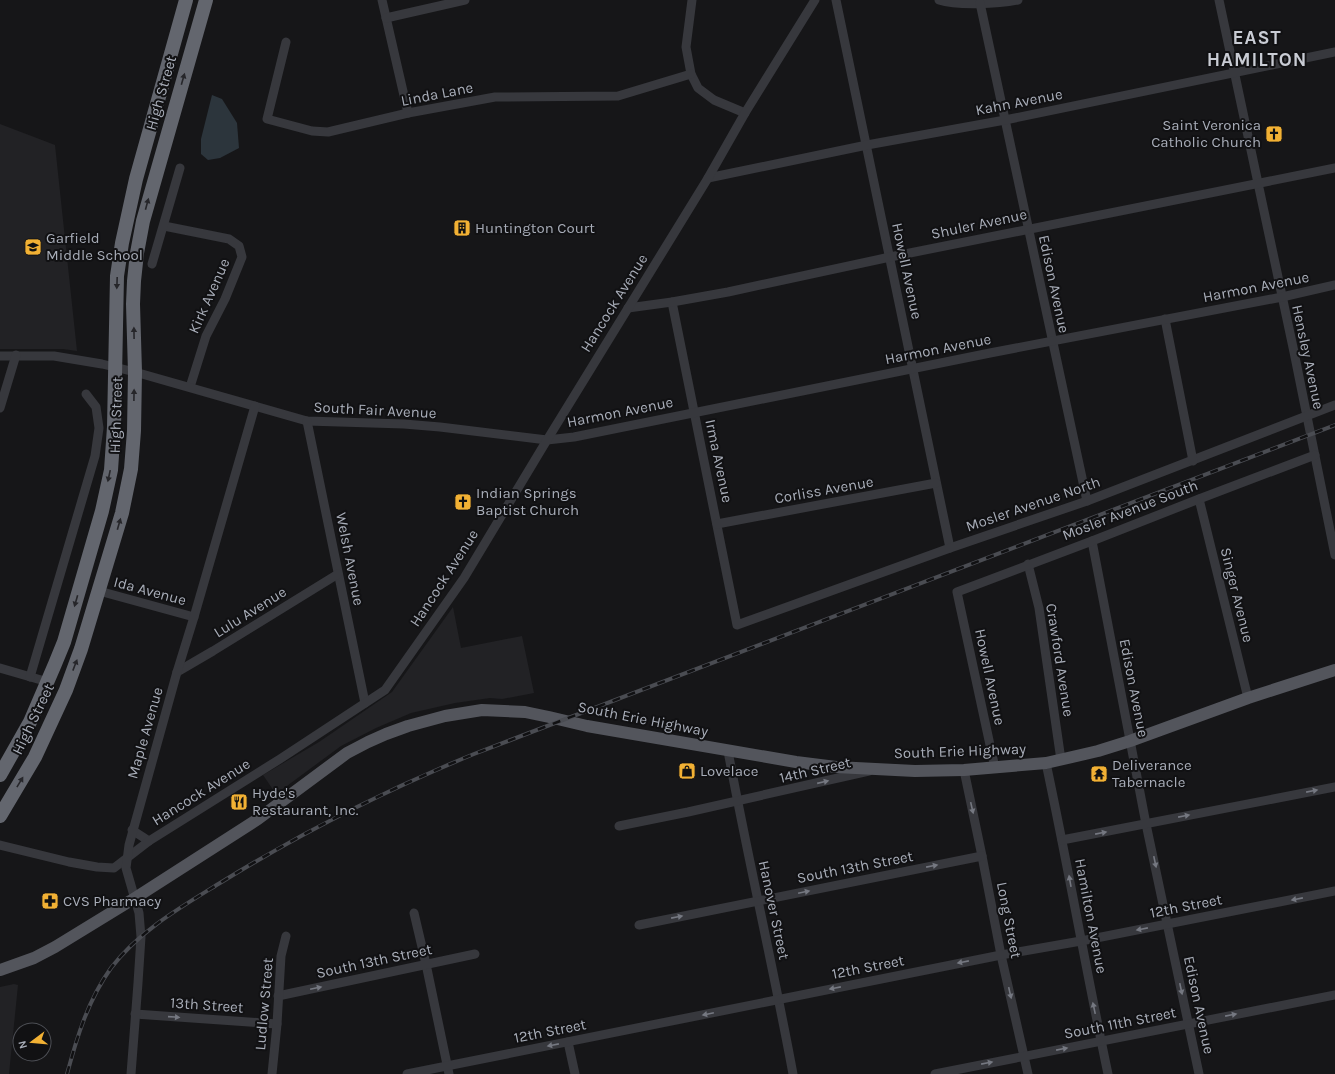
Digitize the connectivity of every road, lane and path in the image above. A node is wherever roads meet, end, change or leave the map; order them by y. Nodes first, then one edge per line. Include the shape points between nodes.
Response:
1 (186, 0) edge
2 (206, 0) edge
3 (382, 0) edge
4 (465, 0) edge
5 (692, 0) edge
6 (815, 0) edge
7 (836, 0) edge
8 (938, 0) edge
9 (1018, 0) edge
10 (1219, 0) edge
11 (980, 3) junction
12 (386, 18) junction
13 (286, 42) dead end
14 (1335, 52) edge
15 (1235, 72) junction
16 (692, 74) junction
17 (408, 113) junction
18 (745, 113) junction
19 (1005, 120) junction
20 (867, 145) junction
21 (180, 168) dead end
22 (1335, 168) edge
23 (708, 178) junction
24 (1258, 183) junction
25 (164, 226) junction
26 (1029, 228) junction
27 (890, 257) junction
28 (152, 264) dead end
29 (1335, 285) edge
30 (1282, 297) junction
31 (672, 302) junction
32 (628, 308) junction
33 (1165, 319) junction
34 (1052, 341) junction
35 (16, 355) junction
36 (0, 356) edge
37 (115, 367) junction
38 (913, 369) junction
39 (135, 372) junction
40 (190, 387) junction
41 (86, 394) dead end
42 (1335, 405) edge
43 (255, 406) junction
44 (0, 408) edge
45 (694, 412) junction
46 (1306, 416) junction
47 (307, 421) junction
48 (546, 440) junction
49 (1314, 455) junction
50 (1193, 460) junction
51 (936, 484) junction
52 (1198, 499) junction
53 (1087, 501) junction
54 (717, 524) junction
55 (1092, 541) junction
56 (950, 548) junction
57 (1335, 555) edge
58 (1028, 564) junction
59 (338, 574) junction
60 (99, 591) junction
61 (957, 592) joint
62 (194, 617) junction
63 (738, 625) joint
64 (0, 668) edge
65 (1335, 670) edge
66 (177, 672) junction
67 (30, 677) junction
68 (48, 682) junction
69 (1248, 698) junction
70 (365, 704) junction
71 (1130, 741) junction
72 (728, 751) junction
73 (1061, 760) junction
74 (1046, 763) junction
75 (995, 768) junction
76 (877, 770) junction
77 (964, 770) junction
78 (0, 775) edge
79 (1335, 787) edge
80 (737, 801) junction
81 (0, 816) edge
82 (1146, 824) junction
83 (619, 826) dead end
84 (132, 830) junction
85 (1062, 840) junction
86 (150, 841) junction
87 (0, 845) edge
88 (982, 856) junction
89 (126, 859) junction
90 (1335, 891) edge
91 (134, 898) junction
92 (758, 901) junction
93 (414, 913) dead end
94 (1168, 924) junction
95 (638, 925) dead end
96 (286, 936) dead end
97 (1081, 941) junction
98 (475, 954) dead end
99 (1001, 955) junction
100 (426, 964) junction
101 (0, 970) edge
102 (1335, 995) edge
103 (278, 996) junction
104 (779, 999) junction
105 (135, 1014) junction
106 (277, 1024) junction
107 (1189, 1024) junction
108 (1101, 1041) junction
109 (568, 1042) junction
110 (1024, 1056) junction
111 (448, 1070) edge
112 (131, 1074) edge
113 (272, 1074) edge
114 (407, 1074) edge
115 (575, 1074) edge
116 (793, 1074) edge
117 (935, 1074) edge
118 (1028, 1074) edge
119 (1108, 1074) edge
120 (1199, 1074) edge

1 -> 37 highway, High Street via 136,179 122,243 117,276
39 -> 2 highway, High Street via 134,281 143,221
3 - 12 street
4 - 12 street
5 - 16 street via 686,47
6 - 18 street, Hancock Avenue
7 - 20 street, Howell Avenue
8 - 11 street via 948,3
9 - 11 street
10 - 15 street, Hensley Avenue
11 - 19 street, Edison Avenue
12 - 17 street
13 - 17 street, Linda Lane via 267,119 328,132
14 - 15 street, Kahn Avenue
15 - 19 street, Kahn Avenue
15 - 24 street, Hensley Avenue
16 - 17 street, Linda Lane via 618,96 495,97
16 - 18 street via 698,88 708,96
18 - 23 street, Hancock Avenue
19 - 20 street, Kahn Avenue
19 - 26 street, Edison Avenue
20 - 23 street, Kahn Avenue
20 - 27 street, Howell Avenue
21 - 25 street
22 - 24 street, Shuler Avenue
23 - 32 street, Hancock Avenue
24 - 26 street, Shuler Avenue
24 - 30 street, Hensley Avenue
25 - 28 street
25 - 40 street, Kirk Avenue via 229,239 239,246 242,257 206,336
26 - 27 street, Shuler Avenue
26 - 34 street, Edison Avenue
27 - 31 street, Shuler Avenue
27 - 38 street, Howell Avenue
29 - 30 street, Harmon Avenue
30 - 33 street, Harmon Avenue
30 - 46 street, Hensley Avenue
31 - 32 street, Shuler Avenue
31 - 45 street, Irma Avenue
32 - 48 street, Hancock Avenue
33 - 34 street, Harmon Avenue
33 - 50 street
34 - 38 street, Harmon Avenue
34 - 53 street, Edison Avenue
35 - 36 street, South Fair Avenue
35 - 37 street, South Fair Avenue via 54,356
35 - 44 street
37 - 39 street, South Fair Avenue
37 -> 68 highway, High Street via 111,470 102,511 64,642
38 - 45 street, Harmon Avenue
38 - 51 street, Howell Avenue
39 - 40 street, South Fair Avenue
60 -> 39 highway, High Street via 122,513 130,469 134,431
40 - 43 street, South Fair Avenue
41 - 67 street, High Street via 96,407 99,428 95,456
42 - 46 street, Mosler Avenue North
43 - 47 street, South Fair Avenue
43 - 62 street, Maple Avenue
45 - 48 street, Harmon Avenue
45 - 54 street, Irma Avenue
46 - 49 street, Hensley Avenue
46 - 50 street, Mosler Avenue North
47 - 48 street, South Fair Avenue via 434,426
47 - 59 street, Welsh Avenue
48 - 70 street, Hancock Avenue via 464,578 385,690
49 - 52 street, Mosler Avenue South
49 - 57 street, Hensley Avenue
50 - 53 street, Mosler Avenue North
51 - 54 street, Corliss Avenue
51 - 56 street, Howell Avenue
52 - 55 street, Mosler Avenue South
52 - 69 street, Singer Avenue
53 - 56 street, Mosler Avenue North
54 - 63 street, Irma Avenue
55 - 58 street, Mosler Avenue South
55 - 71 street, Edison Avenue
56 - 63 street, Mosler Avenue North
58 - 61 street, Mosler Avenue South
58 - 73 street, Crawford Avenue via 1039,608
59 - 66 street, Lulu Avenue
59 - 70 street, Welsh Avenue
60 - 62 street, Ida Avenue
81 -> 60 highway, High Street via 35,757 53,719 81,649
61 - 75 street, Howell Avenue
62 - 66 street, Maple Avenue
64 - 67 street
65 - 69 main road, South Erie Highway
66 - 84 street, Maple Avenue
67 - 68 street
68 - 78 highway, High Street via 30,722
69 - 71 main road, South Erie Highway
70 - 86 street, Hancock Avenue
71 - 73 main road, South Erie Highway
71 - 82 street, Edison Avenue
72 - 76 main road, South Erie Highway via 796,762
72 - 80 street, Hanover Street
72 - 91 main road, South Erie Highway via 586,726 525,712 482,710 424,721 386,734 347,753 258,819
73 - 74 main road, South Erie Highway
74 - 75 main road, South Erie Highway
74 - 85 street, Hamilton Avenue
75 - 77 main road, South Erie Highway
76 - 77 main road, South Erie Highway
80 -> 76 street, 14th Street
77 -> 88 street, Long Street
82 -> 79 street
80 - 83 street, 14th Street
80 - 92 street, Hanover Street
85 -> 82 street
82 -> 94 street, Edison Avenue
84 - 86 street
84 - 89 street, Maple Avenue
97 -> 85 street, Hamilton Avenue
86 - 89 street, Hancock Avenue
87 - 89 street, Hancock Avenue via 69,862 107,868 114,868
92 -> 88 street, South 13th Street
88 - 99 street, Long Street
89 - 91 street, Maple Avenue via 127,875
90 -> 94 street, 12th Street
91 - 101 main road, South Erie Highway via 56,947
91 - 105 street, Maple Avenue via 139,913 141,936
95 -> 92 street, South 13th Street
92 - 104 street, Hanover Street
93 - 100 street
94 -> 97 street, 12th Street
94 -> 107 street, Edison Avenue
96 - 103 street, Ludlow Street via 281,956
97 - 99 street, 12th Street
108 -> 97 street, Hamilton Avenue
98 - 100 street, South 13th Street
99 -> 104 street, 12th Street
99 -> 110 street, Long Street
103 -> 100 street, South 13th Street
100 - 111 street
107 -> 102 street, South 11th Street
103 - 106 street, Ludlow Street
104 -> 109 street, 12th Street
104 - 116 street, Hanover Street
105 -> 106 street, 13th Street
105 - 112 street, Maple Avenue
106 - 113 street, Ludlow Street
107 - 108 street, South 11th Street
107 - 120 street, Edison Avenue
110 -> 108 street, South 11th Street
108 - 119 street, Hamilton Avenue
109 -> 111 street, 12th Street
109 - 115 street
117 -> 110 street, South 11th Street
110 - 118 street, Long Street
111 - 114 street, 12th Street

